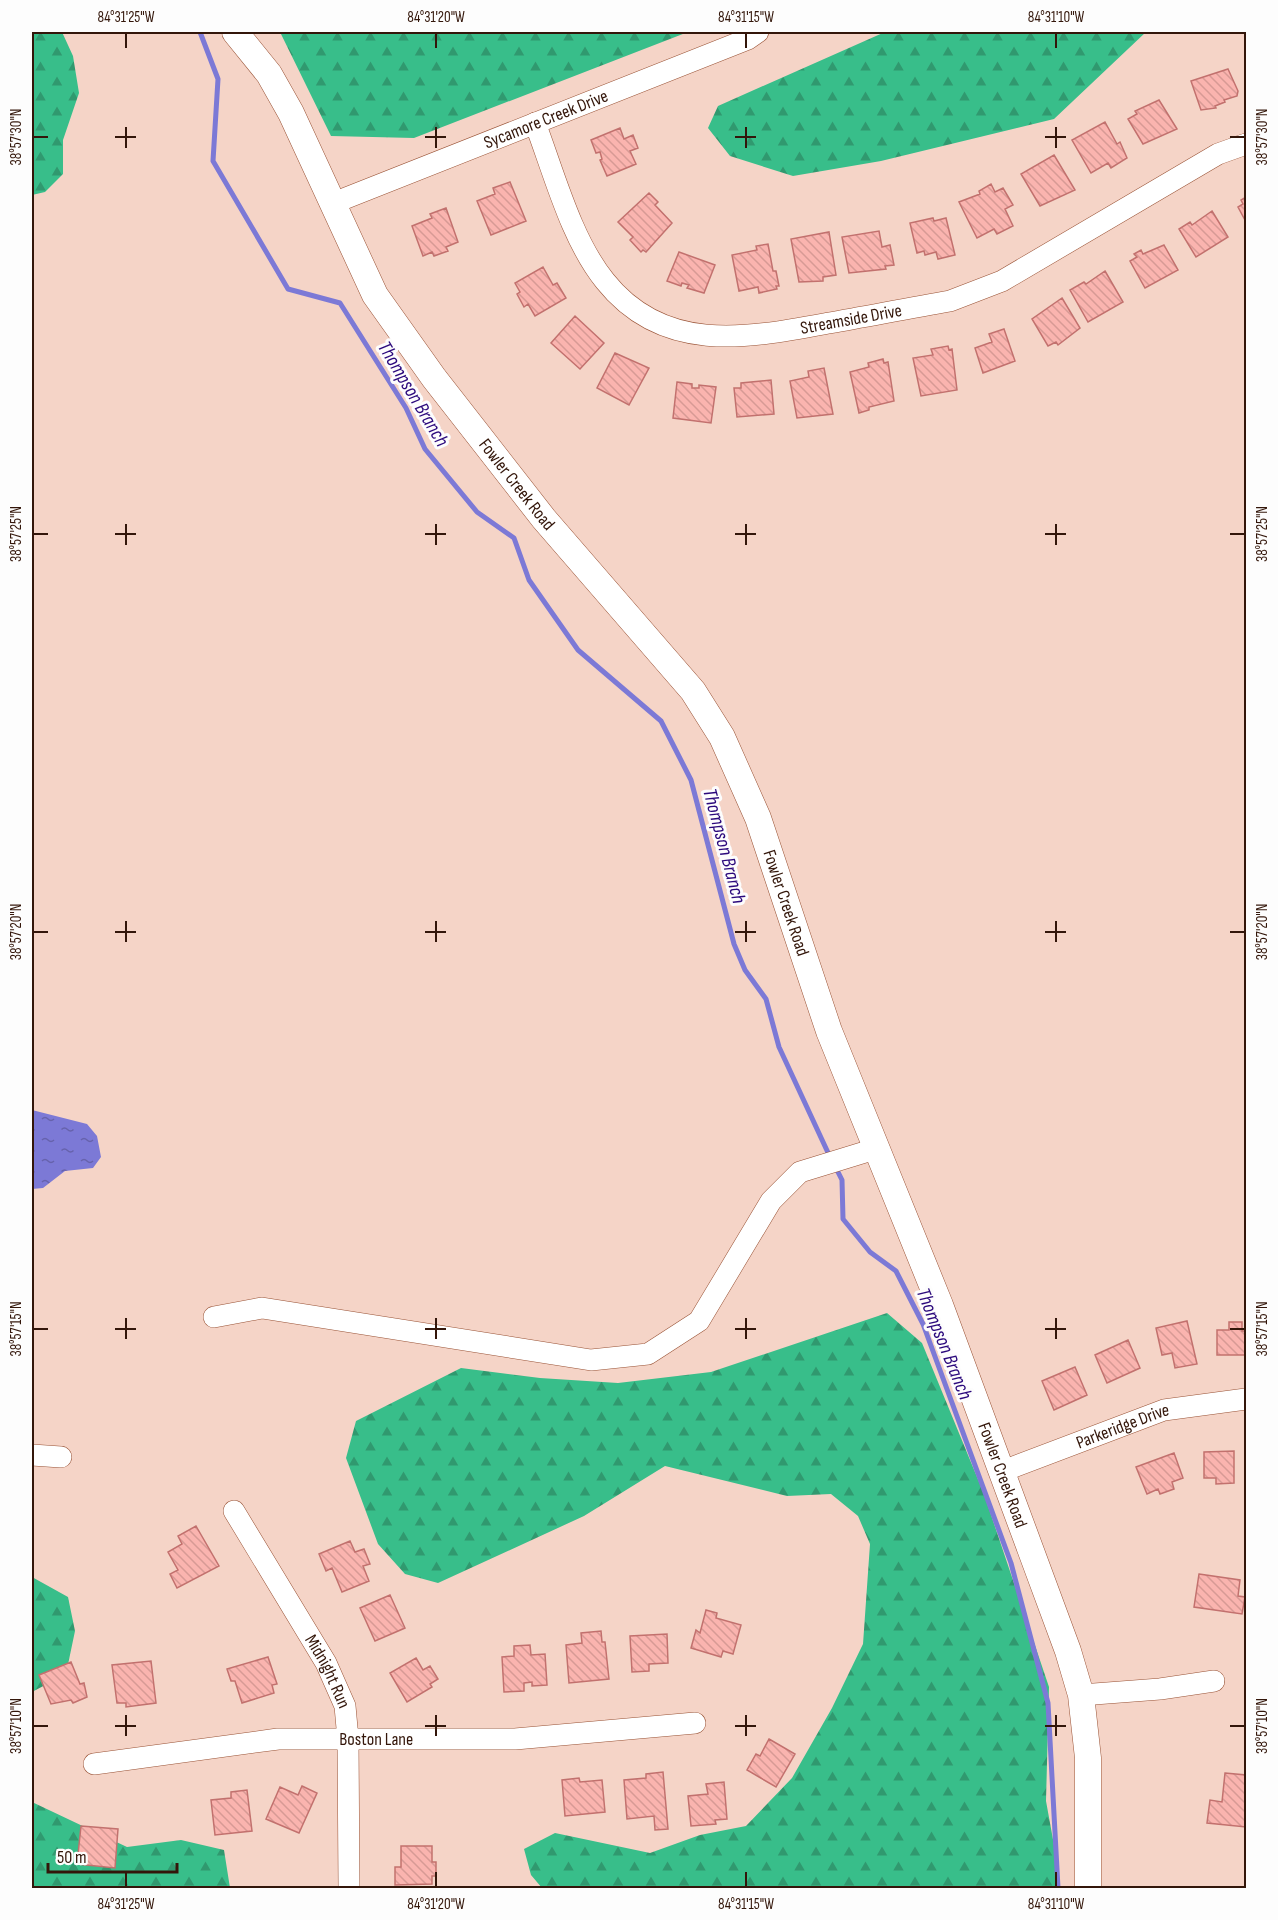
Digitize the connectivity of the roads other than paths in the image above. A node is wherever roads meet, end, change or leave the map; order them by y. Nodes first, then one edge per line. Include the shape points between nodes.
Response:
1 (235, 32) edge
2 (758, 32) edge
3 (535, 123) junction
4 (1246, 144) edge
5 (331, 204) junction
6 (875, 1149) junction
7 (214, 1317) dead end
8 (1246, 1399) edge
9 (32, 1455) edge
10 (61, 1457) dead end
11 (1003, 1471) junction
12 (234, 1511) dead end
13 (1214, 1681) dead end
14 (1081, 1695) junction
15 (695, 1723) dead end
16 (348, 1739) junction
17 (94, 1764) dead end
18 (349, 1888) edge
19 (1088, 1888) edge

1 - 5 main road, Fowler Creek Road via 269,74 291,113
2 - 3 street, Sycamore Creek Drive
3 - 4 street, Streamside Drive via 579,237 605,281 632,307 668,327 726,338 950,301 978,292 1218,154
3 - 5 street, Sycamore Creek Drive
5 - 6 main road, Fowler Creek Road via 375,296 434,378 566,546 693,691 722,737 758,818 829,1031
6 - 7 street via 800,1172 771,1201 699,1322 648,1354 591,1360 262,1308
6 - 11 main road, Fowler Creek Road
8 - 11 street, Parkeridge Drive via 1164,1410
9 - 10 street
11 - 14 main road, Fowler Creek Road
12 - 16 street, Midnight Run via 339,1688
13 - 14 street
14 - 19 main road, Fowler Creek Road via 1088,1758
15 - 16 street, Boston Lane via 515,1739
16 - 17 street, Boston Lane via 278,1739
16 - 18 street, Midnight Run

